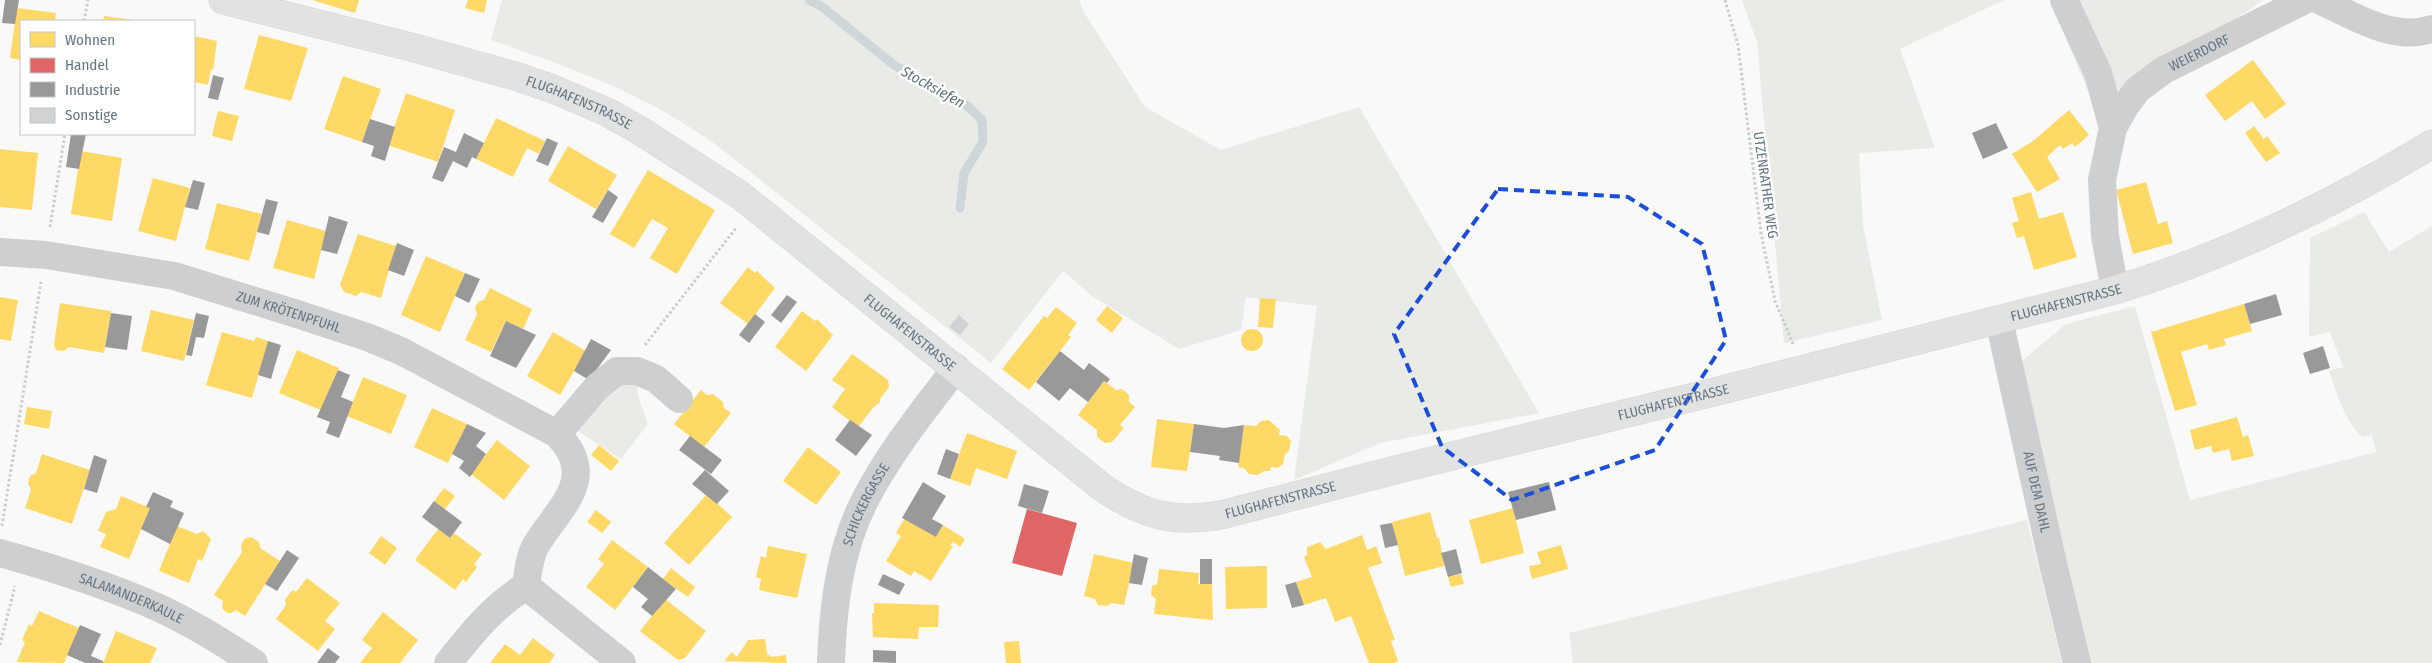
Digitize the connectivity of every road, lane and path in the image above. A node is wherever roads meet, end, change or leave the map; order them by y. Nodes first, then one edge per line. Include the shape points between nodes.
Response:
1 (88, 0) edge
2 (223, 0) edge
3 (1725, 0) edge
4 (2064, 0) edge
5 (2305, 0) edge
6 (2319, 0) edge
7 (84, 20) edge
8 (2432, 29) edge
9 (2113, 128) junction
10 (65, 135) edge
11 (2432, 144) edge
12 (754, 206) junction
13 (0, 252) edge
14 (46, 256) junction
15 (2115, 290) junction
16 (2000, 320) junction
17 (956, 368) junction
18 (626, 369) junction
19 (1803, 369) junction
20 (678, 399) dead end
21 (558, 434) junction
22 (8, 546) edge
23 (526, 586) junction
24 (0, 645) edge
25 (254, 663) edge
26 (448, 663) edge
27 (622, 663) edge
28 (831, 663) edge
29 (2077, 663) edge

1 - 7 path
2 - 12 main road, FLUGHAFENSTRASSE via 411,47 553,88 639,130
3 - 19 path, UTZENRATHER WEG via 1738,45 1761,232 1775,301
4 - 9 street, WEIERDORF via 2098,73
5 - 9 street, WEIERDORF via 2164,70 2137,90
6 - 8 street via 2371,24 2401,33 2418,34
9 - 15 street, WEIERDORF via 2102,180 2102,208
10 - 14 path
11 - 15 main road, FLUGHAFENSTRASSE via 2301,217 2210,257
12 - 17 main road, FLUGHAFENSTRASSE
12 - 18 path
13 - 14 street, ZUM KRÖTENPFUHL
14 - 21 street, ZUM KRÖTENPFUHL via 174,276 367,337
14 - 22 path
15 - 16 main road, FLUGHAFENSTRASSE
16 - 19 main road, FLUGHAFENSTRASSE
16 - 29 street, AUF DEM DAHL
17 - 19 main road, FLUGHAFENSTRASSE via 1116,497 1142,511 1196,520
17 - 28 street, SCHICKERGASSE via 903,439 862,507 847,546 837,591
18 - 20 street via 656,380
18 - 21 street via 607,377
21 - 23 street, ZUM KRÖTENPFUHL via 572,455 575,483 566,505 535,546
22 - 24 path
22 - 25 street, SALAMANDERKAULE via 158,608 207,633
23 - 26 street via 488,614
23 - 27 street

